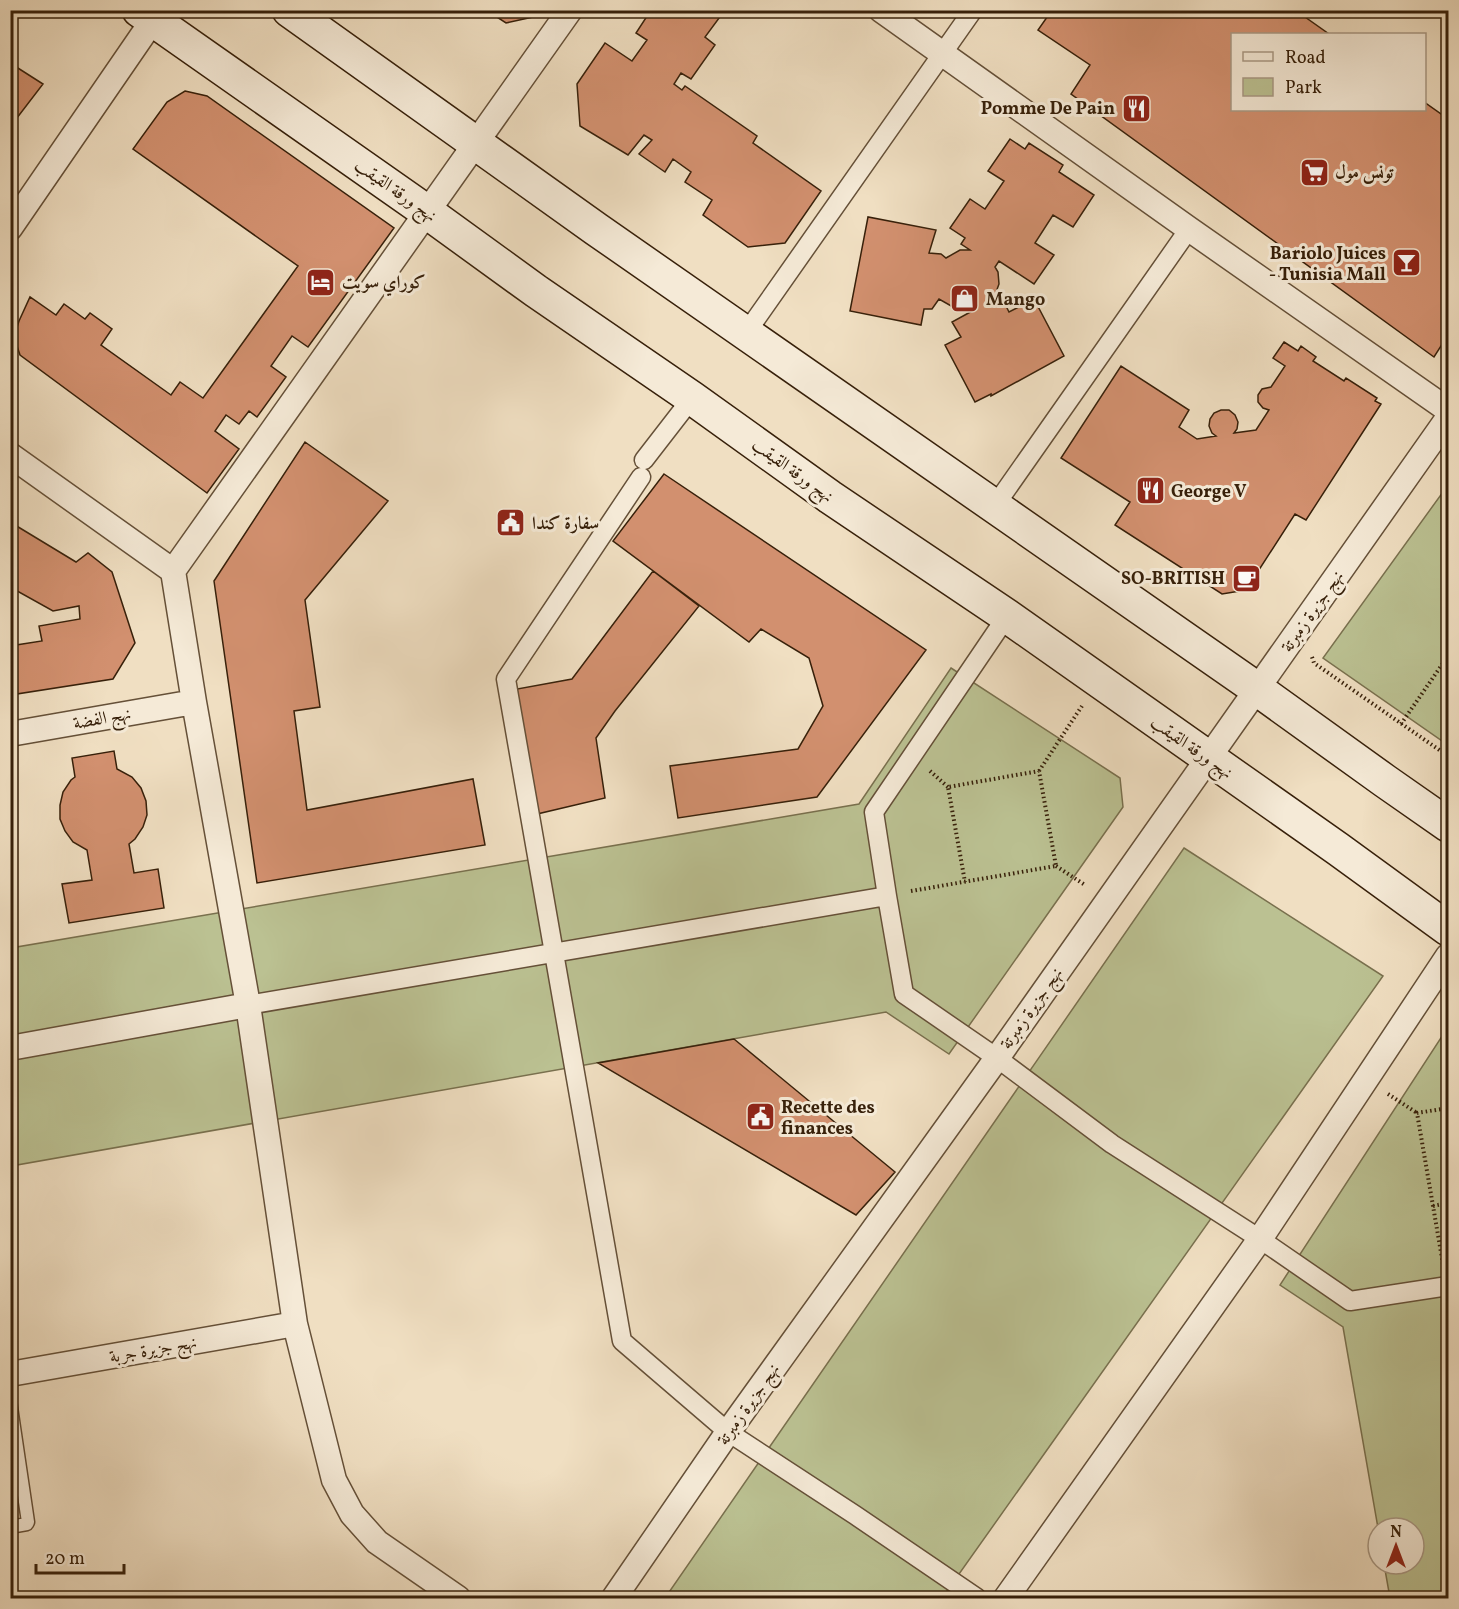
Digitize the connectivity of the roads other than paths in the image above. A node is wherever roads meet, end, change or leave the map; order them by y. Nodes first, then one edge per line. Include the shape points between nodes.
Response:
1 (289, 10) edge
2 (570, 10) edge
3 (881, 10) edge
4 (972, 10) edge
5 (146, 15) edge
6 (942, 53) junction
7 (475, 145) junction
8 (427, 212) junction
9 (10, 228) edge
10 (1190, 229) junction
11 (746, 333) junction
12 (692, 398) junction
13 (1449, 410) edge
14 (1449, 418) edge
15 (10, 455) edge
16 (994, 507) junction
17 (173, 571) junction
18 (1007, 616) junction
19 (1257, 689) junction
20 (194, 702) junction
21 (10, 734) edge
22 (1208, 758) junction
23 (1449, 825) edge
24 (887, 896) junction
25 (1449, 928) edge
26 (554, 953) junction
27 (1449, 956) edge
28 (248, 1005) junction
29 (10, 1048) edge
30 (997, 1058) junction
31 (1260, 1239) junction
32 (1448, 1290) edge
33 (295, 1324) junction
34 (10, 1374) edge
35 (10, 1400) edge
36 (728, 1431) junction
37 (10, 1527) edge
38 (458, 1599) edge
39 (614, 1599) edge
40 (977, 1599) edge
41 (1006, 1599) edge

1 - 7 main road
2 - 7 street
3 - 6 street
4 - 6 street
5 - 8 main road, نهج ورقة القيقب
5 - 9 street
6 - 10 street
6 - 11 street
7 - 8 street
7 - 11 main road
8 - 12 main road, نهج ورقة القيقب
8 - 17 street
10 - 13 street
10 - 16 street
11 - 16 main road
12 - 18 main road, نهج ورقة القيقب
12 - 26 street via 506,679
14 - 19 street, نهج جزيرة زمبرتة
15 - 17 street
16 - 19 main road
17 - 20 street
18 - 22 main road, نهج ورقة القيقب
18 - 24 street via 874,812
19 - 22 street, نهج جزيرة زمبرتة
19 - 23 main road
20 - 21 street, نهج الفضة
20 - 28 street
22 - 25 main road, نهج ورقة القيقب
22 - 30 street, نهج جزيرة زمبرتة
24 - 26 street
24 - 30 street via 904,994
26 - 28 street
26 - 36 street via 622,1341
27 - 31 street
28 - 29 street
28 - 33 street
30 - 31 street via 1112,1144
30 - 36 street, نهج جزيرة زمبرتة
31 - 32 street via 1350,1301
31 - 41 street
33 - 34 street, نهج جزيرة جربة
33 - 38 street via 334,1480 352,1514 377,1542
35 - 37 lane via 28,1521
36 - 39 street, نهج جزيرة زمبرتة
36 - 40 street

